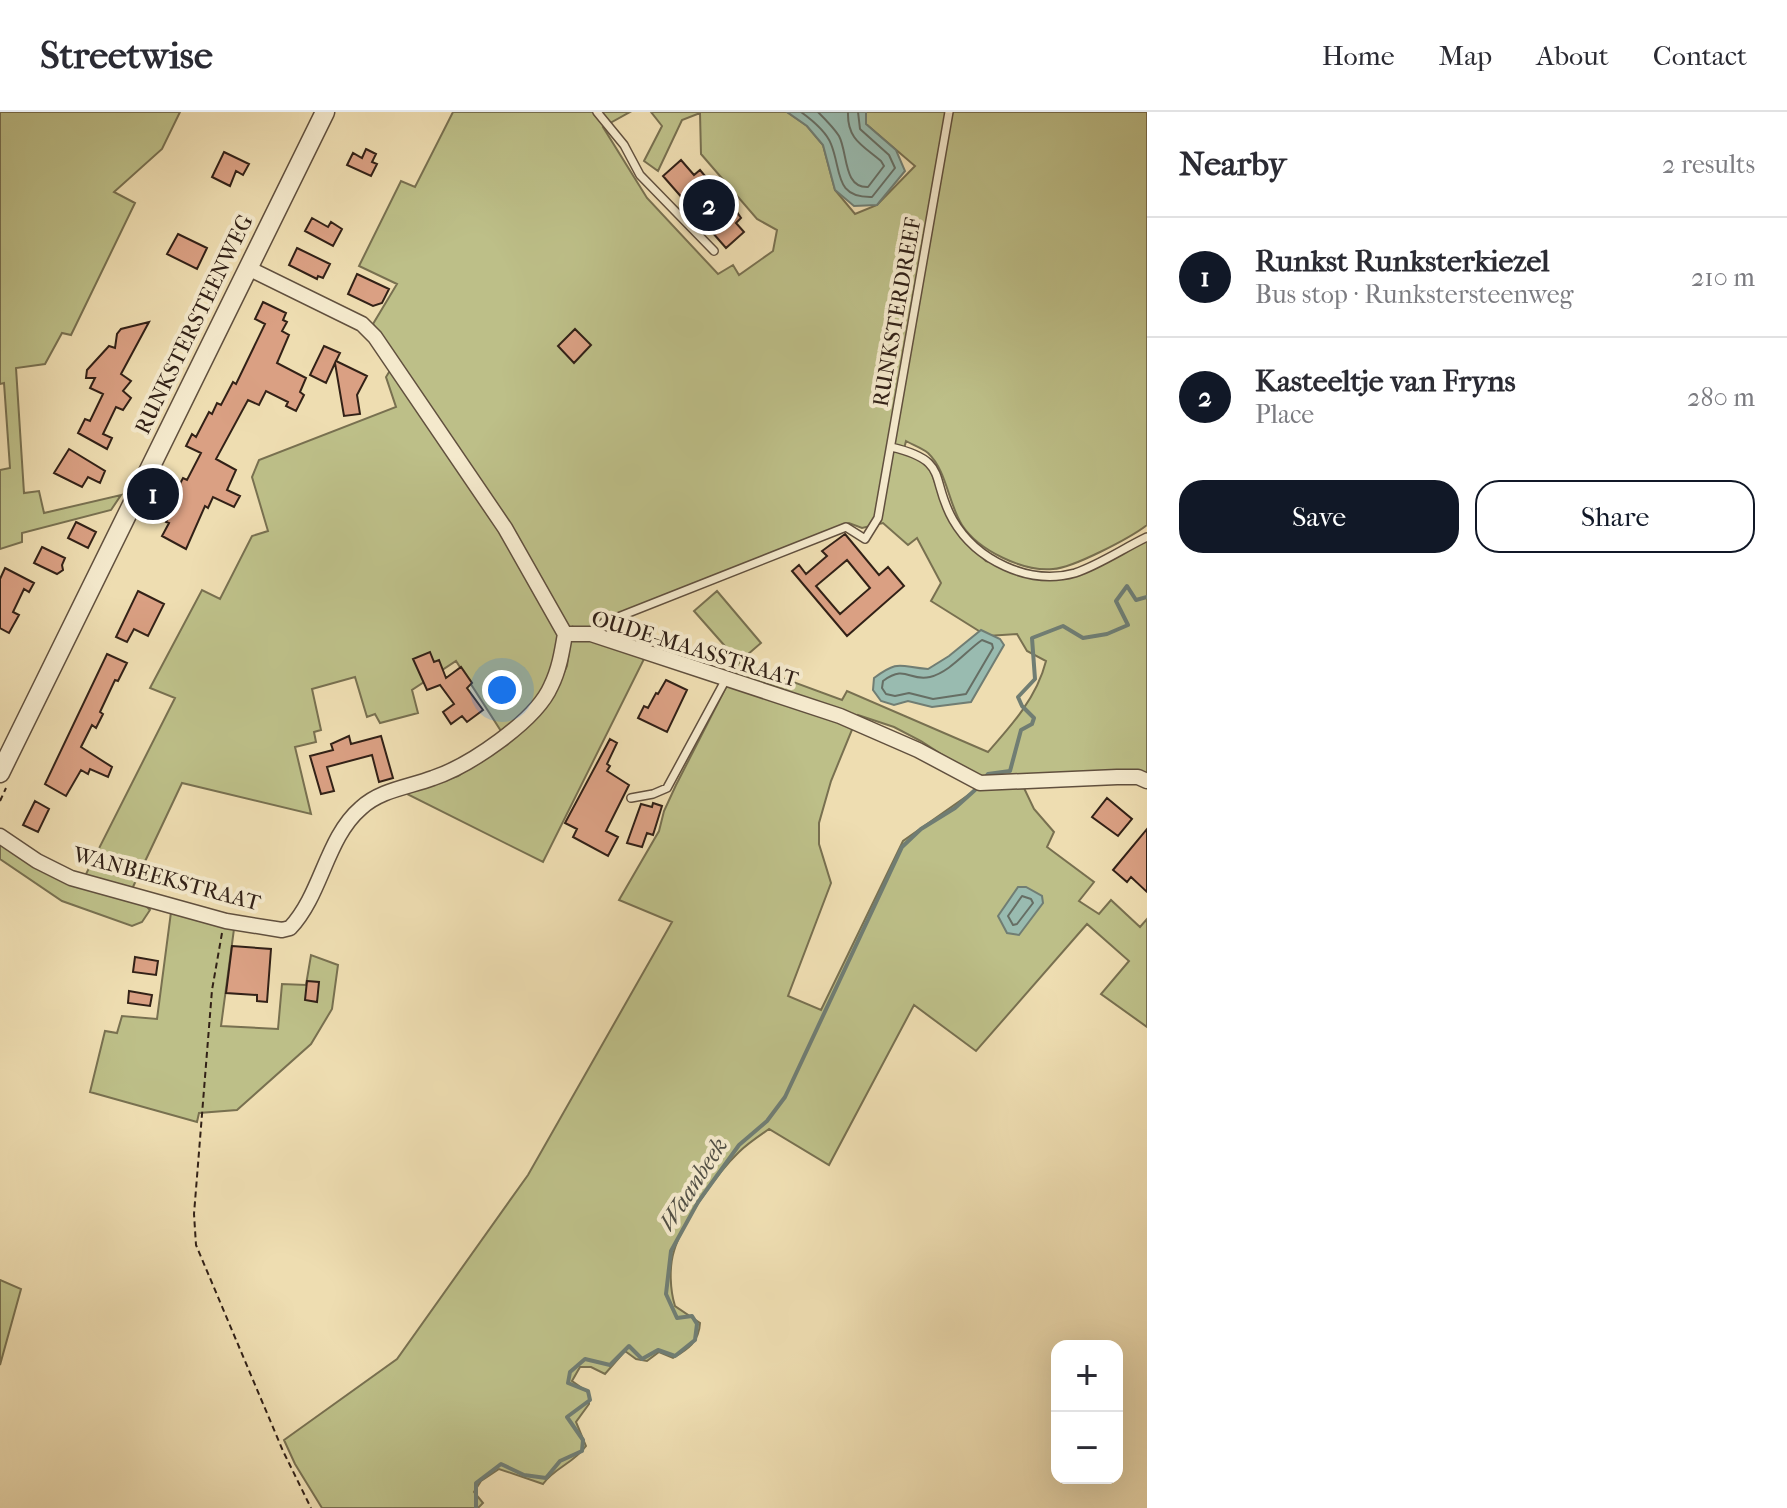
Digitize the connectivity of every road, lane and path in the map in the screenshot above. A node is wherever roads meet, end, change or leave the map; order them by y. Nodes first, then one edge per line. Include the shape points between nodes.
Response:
1 (325, 112) edge
2 (597, 112) edge
3 (949, 112) edge
4 (714, 251) dead end
5 (248, 268) junction
6 (891, 447) junction
7 (1147, 537) edge
8 (565, 634) junction
9 (591, 634) junction
10 (727, 677) junction
11 (0, 773) edge
12 (1146, 776) edge
13 (631, 798) dead end
14 (0, 836) edge
15 (226, 921) junction
16 (311, 1508) edge

1 - 5 street, RUNKSTERSTEENWEG
2 - 4 lane via 640,175
3 - 6 lane, RUNKSTERDREEF
5 - 8 street, OUDE-MAASSTRAAT via 362,324 375,337 505,528
5 - 11 street, RUNKSTERSTEENWEG
6 - 7 lane via 919,453 935,469 953,519 974,548 1013,571 1074,573
6 - 9 lane, RUNKSTERDREEF via 878,518 865,539 846,527 603,623
8 - 9 street, OUDE-MAASSTRAAT
8 - 15 street, WANBEEKSTRAAT via 551,689 517,725 460,769 374,797 357,810 290,928
9 - 10 street, OUDE-MAASSTRAAT
10 - 12 street, OUDE-MAASSTRAAT via 840,716 980,783
10 - 13 lane via 667,788
14 - 15 street, WANBEEKSTRAAT via 71,878
15 - 16 path via 212,990 196,1245

